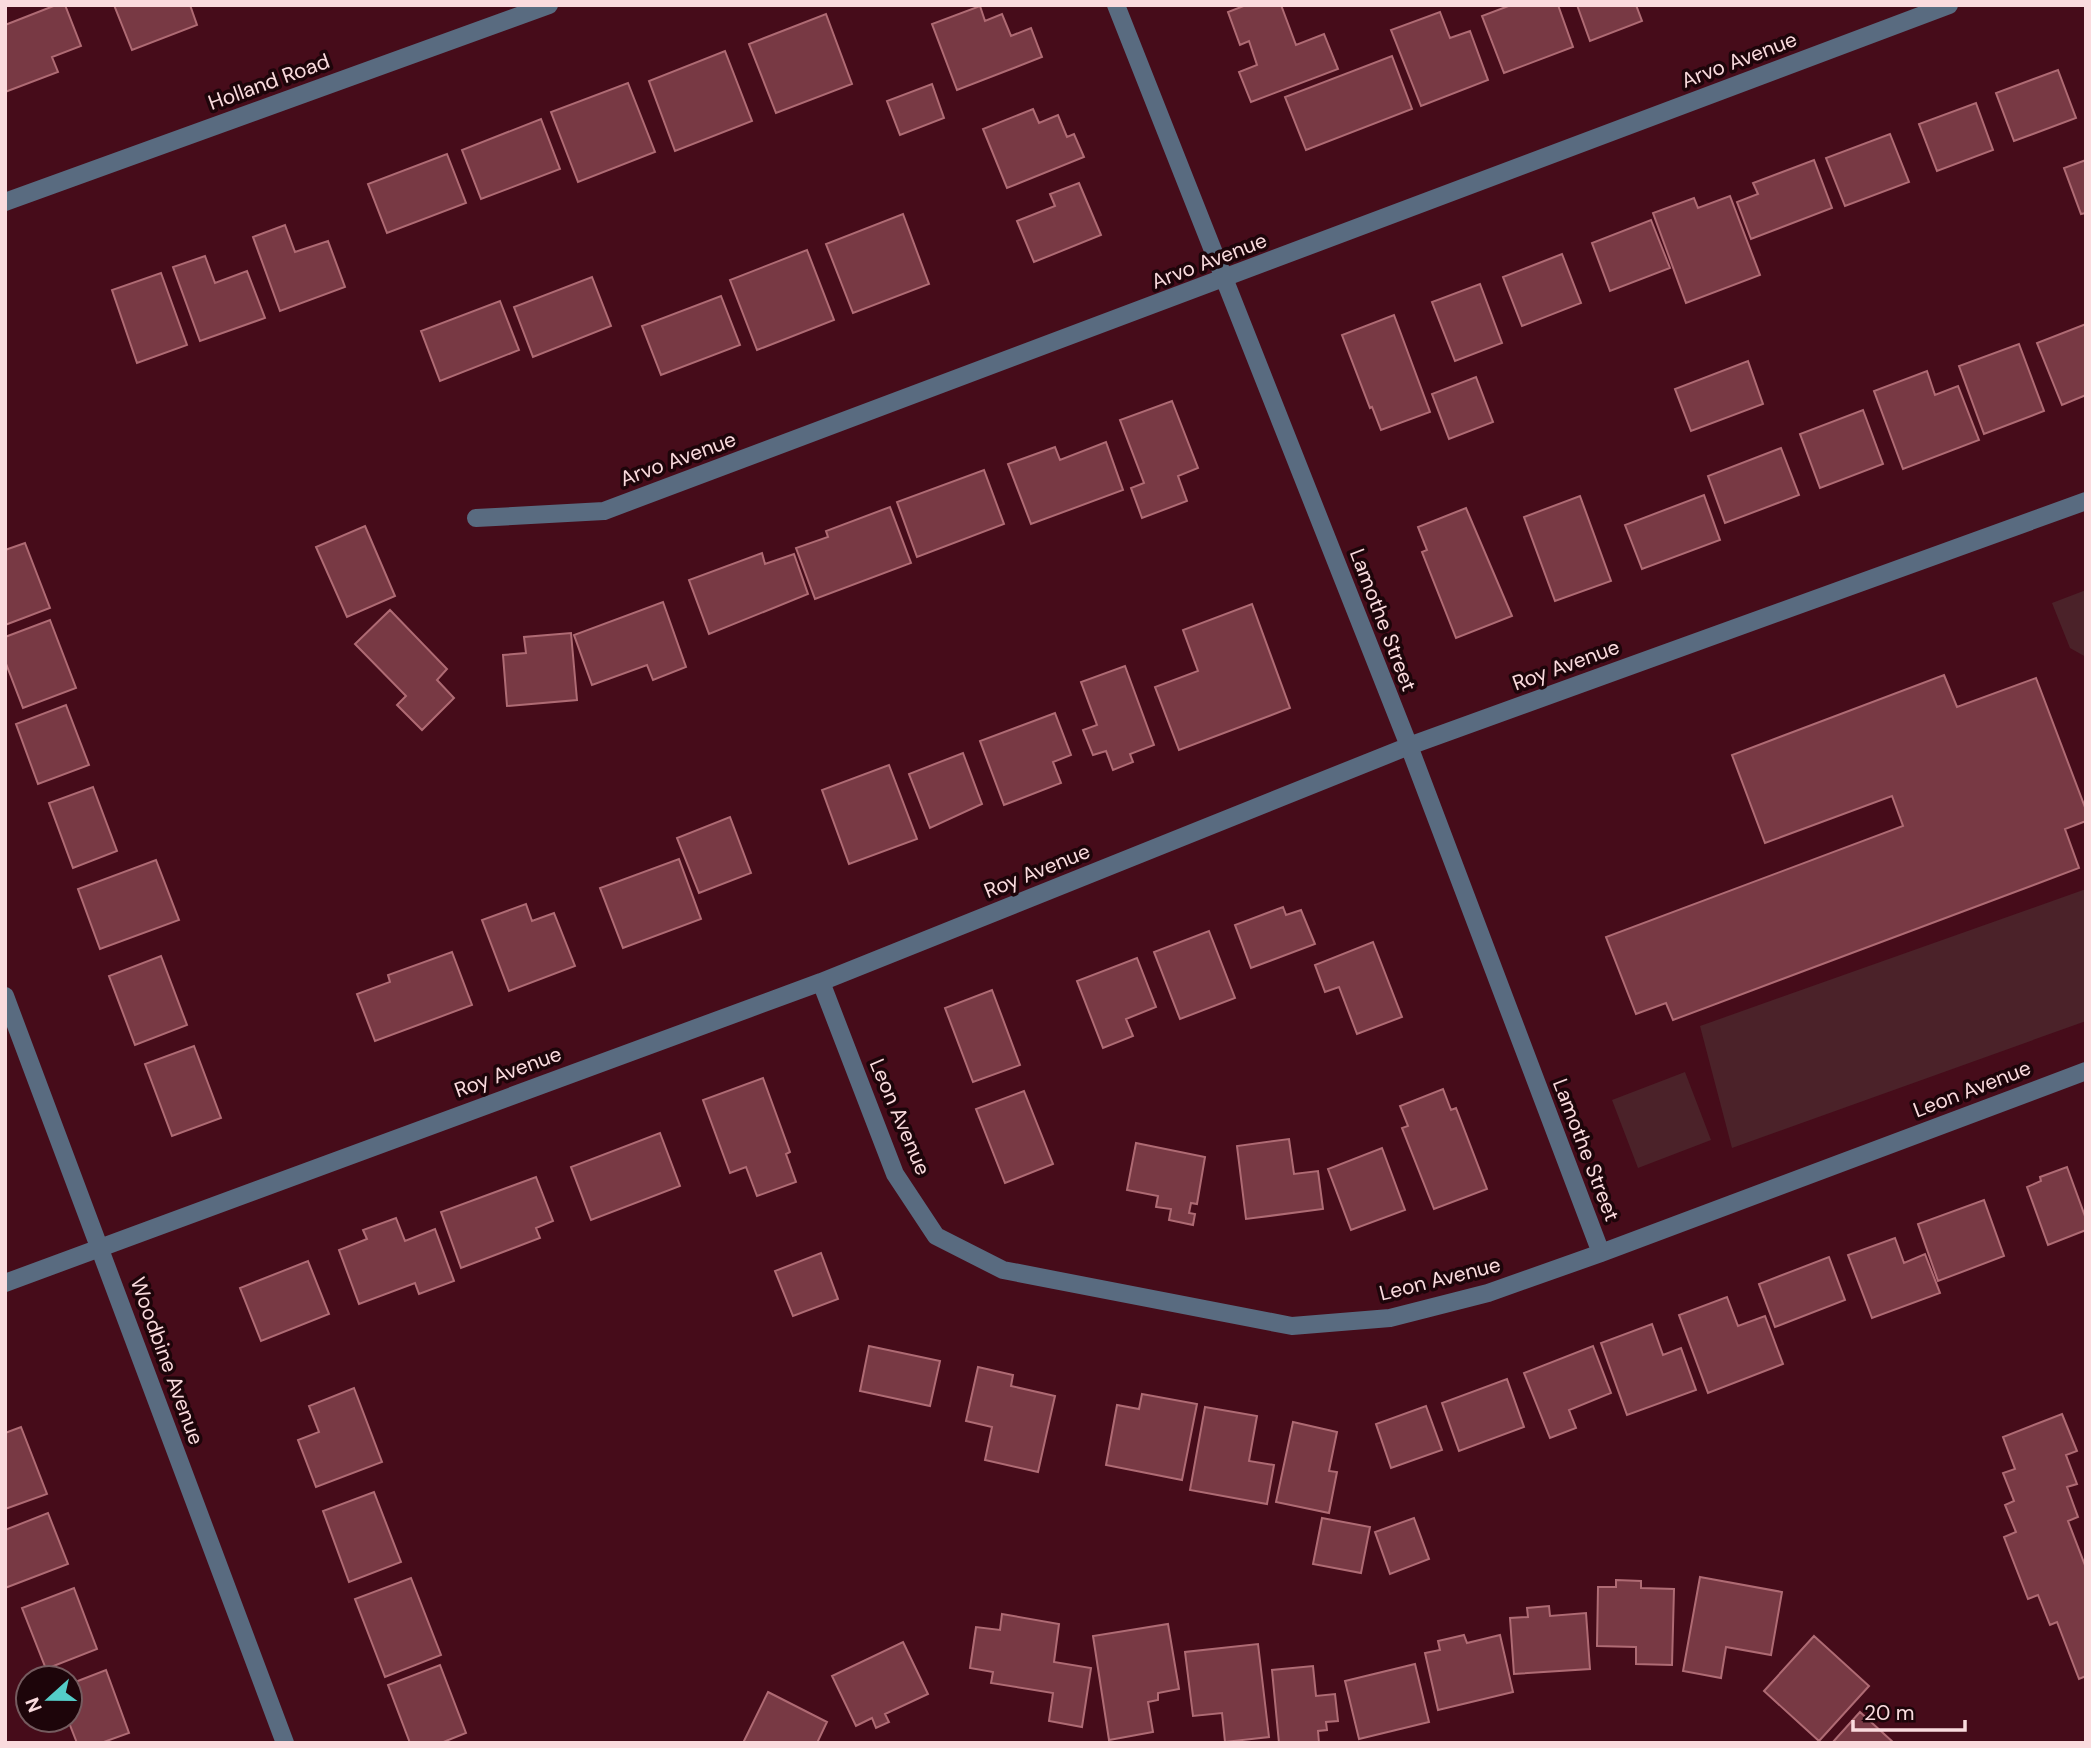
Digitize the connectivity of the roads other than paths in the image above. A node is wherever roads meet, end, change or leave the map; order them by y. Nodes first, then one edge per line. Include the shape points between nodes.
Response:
1 (549, 5) edge
2 (1116, 5) edge
3 (1949, 5) edge
4 (5, 202) edge
5 (1225, 279) junction
6 (2086, 501) edge
7 (476, 518) dead end
8 (1409, 746) junction
9 (821, 982) junction
10 (5, 996) edge
11 (2086, 1071) edge
12 (100, 1246) junction
13 (1601, 1254) junction
14 (5, 1283) edge
15 (285, 1743) edge

1 - 4 street, Holland Road
2 - 5 street, Lamothe Street
3 - 5 street, Arvo Avenue
5 - 7 street, Arvo Avenue via 604,511
5 - 8 street, Lamothe Street
6 - 8 street, Roy Avenue
8 - 9 street, Roy Avenue
8 - 13 street, Lamothe Street
9 - 12 street, Roy Avenue
9 - 13 street, Leon Avenue via 895,1174 936,1236 1003,1270 1292,1326 1390,1318 1488,1293
10 - 12 street, Woodbine Avenue
11 - 13 street, Leon Avenue
12 - 14 street, Roy Avenue
12 - 15 street, Woodbine Avenue

